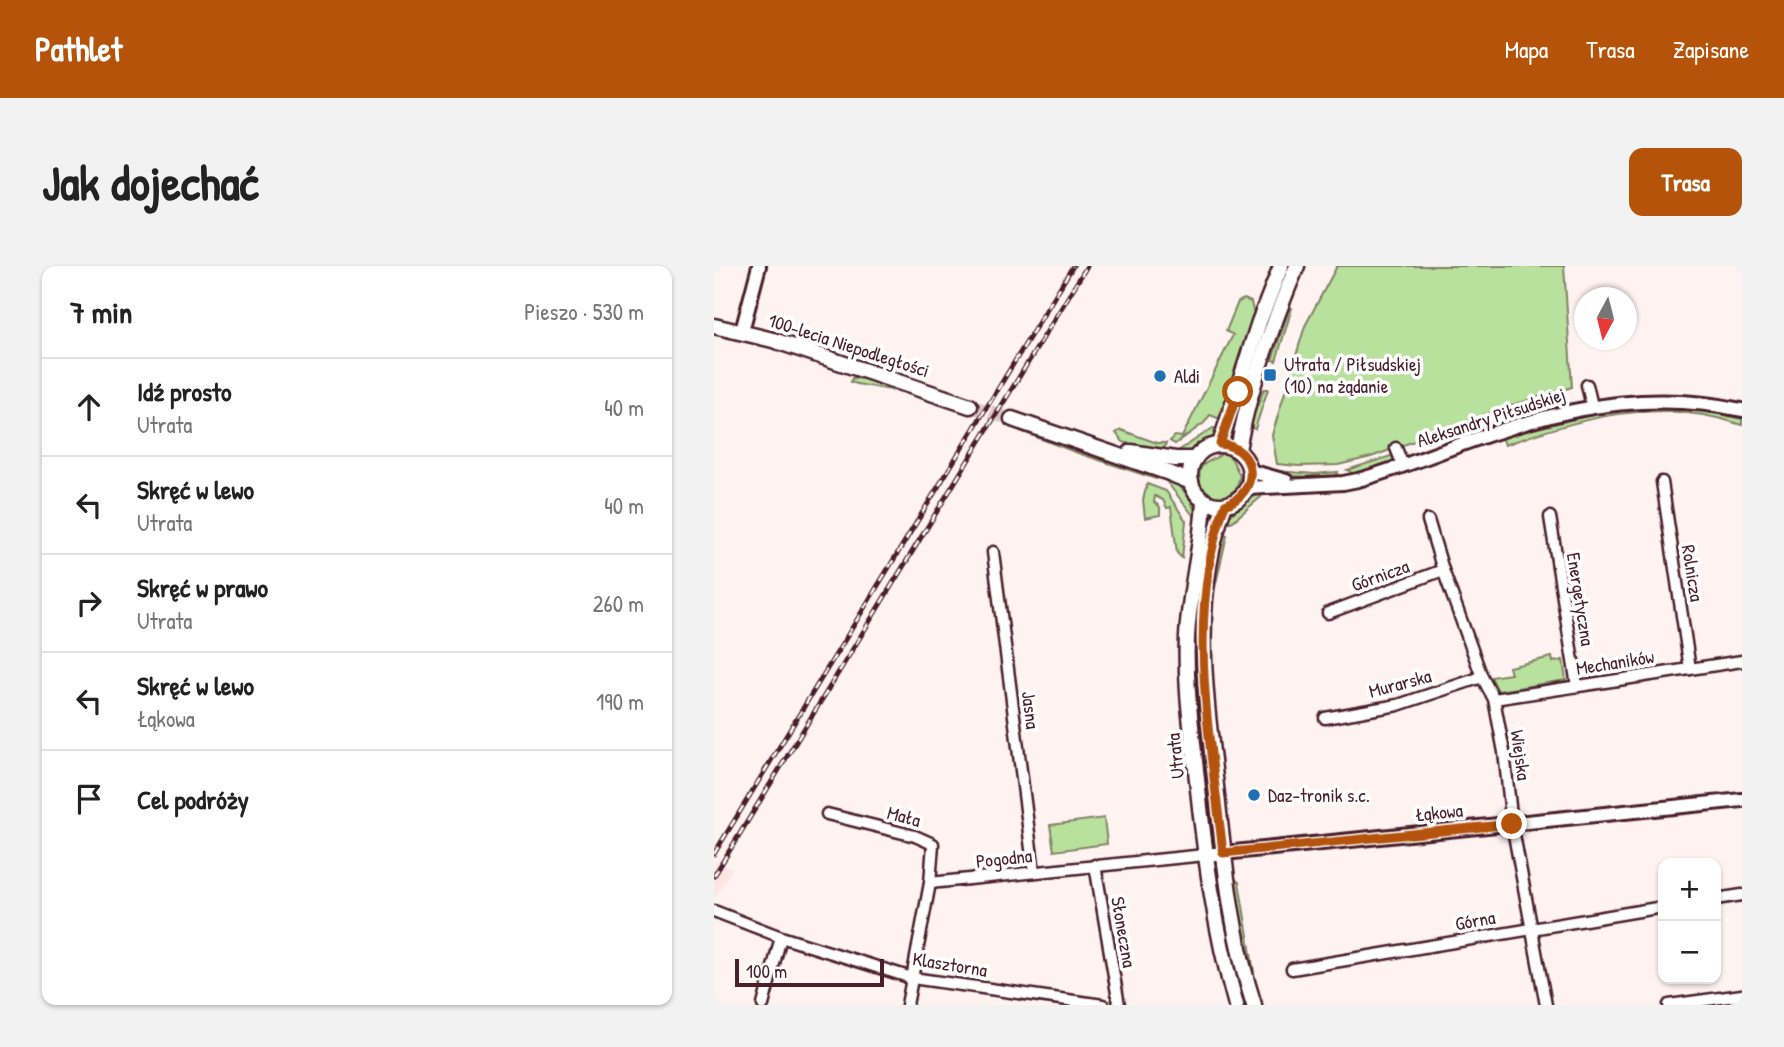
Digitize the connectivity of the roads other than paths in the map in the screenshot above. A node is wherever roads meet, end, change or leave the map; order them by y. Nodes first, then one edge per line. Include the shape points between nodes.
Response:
1 (759, 266) edge
2 (1281, 266) edge
3 (1297, 266) edge
4 (714, 326) edge
5 (742, 331) junction
6 (1587, 384) dead end
7 (970, 406) tunnel mouth
8 (1592, 406) junction
9 (1742, 410) edge
10 (1012, 419) tunnel mouth
11 (1074, 440) junction
12 (1220, 444) junction
13 (1396, 448) dead end
14 (1238, 450) junction
15 (1195, 459) junction
16 (1402, 466) junction
17 (1250, 471) junction
18 (1191, 482) junction
19 (1661, 482) dead end
20 (1297, 484) junction
21 (1248, 488) junction
22 (1204, 501) junction
23 (1225, 505) junction
24 (1550, 517) dead end
25 (1428, 520) dead end
26 (993, 552) dead end
27 (1443, 570) junction
28 (1328, 613) dead end
29 (1742, 661) edge
30 (1690, 669) junction
31 (1482, 677) junction
32 (1577, 686) junction
33 (1494, 699) junction
34 (1325, 718) dead end
35 (1742, 800) edge
36 (827, 814) dead end
37 (1512, 824) junction
38 (1223, 853) junction
39 (1205, 855) junction
40 (1095, 865) junction
41 (1034, 872) junction
42 (930, 883) junction
43 (1742, 895) edge
44 (1721, 898) edge
45 (1658, 909) edge
46 (714, 911) edge
47 (1531, 928) junction
48 (781, 937) junction
49 (1292, 969) dead end
50 (912, 978) junction
51 (1742, 995) edge
52 (763, 1005) edge
53 (907, 1005) edge
54 (1103, 1005) edge
55 (1119, 1005) edge
56 (1236, 1005) edge
57 (1254, 1005) edge
58 (1546, 1005) edge
59 (1669, 1005) edge

1 - 5 street
2 - 12 main road
3 - 14 main road via 1274,322
4 - 5 main road, 100-lecia Niepodległości
5 - 7 main road, 100-lecia Niepodległości
6 - 8 street, Aleksandry Piłsudskiej
8 - 9 street, Aleksandry Piłsudskiej via 1670,400
8 - 16 street, Aleksandry Piłsudskiej via 1514,426
10 - 11 main road
11 - 15 main road via 1138,454
11 - 18 main road
12 - 14 main road
12 - 15 main road
13 - 16 street, Aleksandry Piłsudskiej
14 - 17 main road
15 - 18 main road
16 - 20 street, Aleksandry Piłsudskiej via 1343,483
17 - 20 street, Aleksandry Piłsudskiej
17 - 21 main road
18 - 22 main road
19 - 30 street, Rolnicza
20 - 21 street, Aleksandry Piłsudskiej
21 - 23 main road
22 - 23 main road
22 - 39 main road, Utrata via 1186,662
23 - 38 main road, Utrata via 1211,558 1202,648
24 - 32 street, Energetyczna
25 - 27 street, Wiejska
26 - 41 street, Jasna
27 - 28 street, Górnicza
27 - 31 street, Wiejska
29 - 30 street, Mechaników
30 - 32 street, Mechaników
31 - 33 street, Wiejska
31 - 34 street, Murarska via 1398,705
32 - 33 street, Mechaników
33 - 37 street, Wiejska
35 - 37 street, Łąkowa
36 - 42 street, Mała via 933,844
37 - 38 street, Łąkowa
37 - 47 street, Wiejska
38 - 39 street, Łąkowa
38 - 57 main road, Utrata via 1238,952
39 - 40 street, Pogodna
39 - 56 main road, Utrata via 1222,955
40 - 41 street, Pogodna
40 - 55 street, Słoneczna
41 - 42 street, Pogodna
42 - 50 street
43 - 44 street
45 - 47 street, Górna
46 - 48 street, Klasztorna
47 - 49 street, Górna
47 - 58 street, Wiejska
48 - 50 street, Klasztorna
48 - 52 street
50 - 53 street
50 - 54 street, Klasztorna
51 - 59 street

